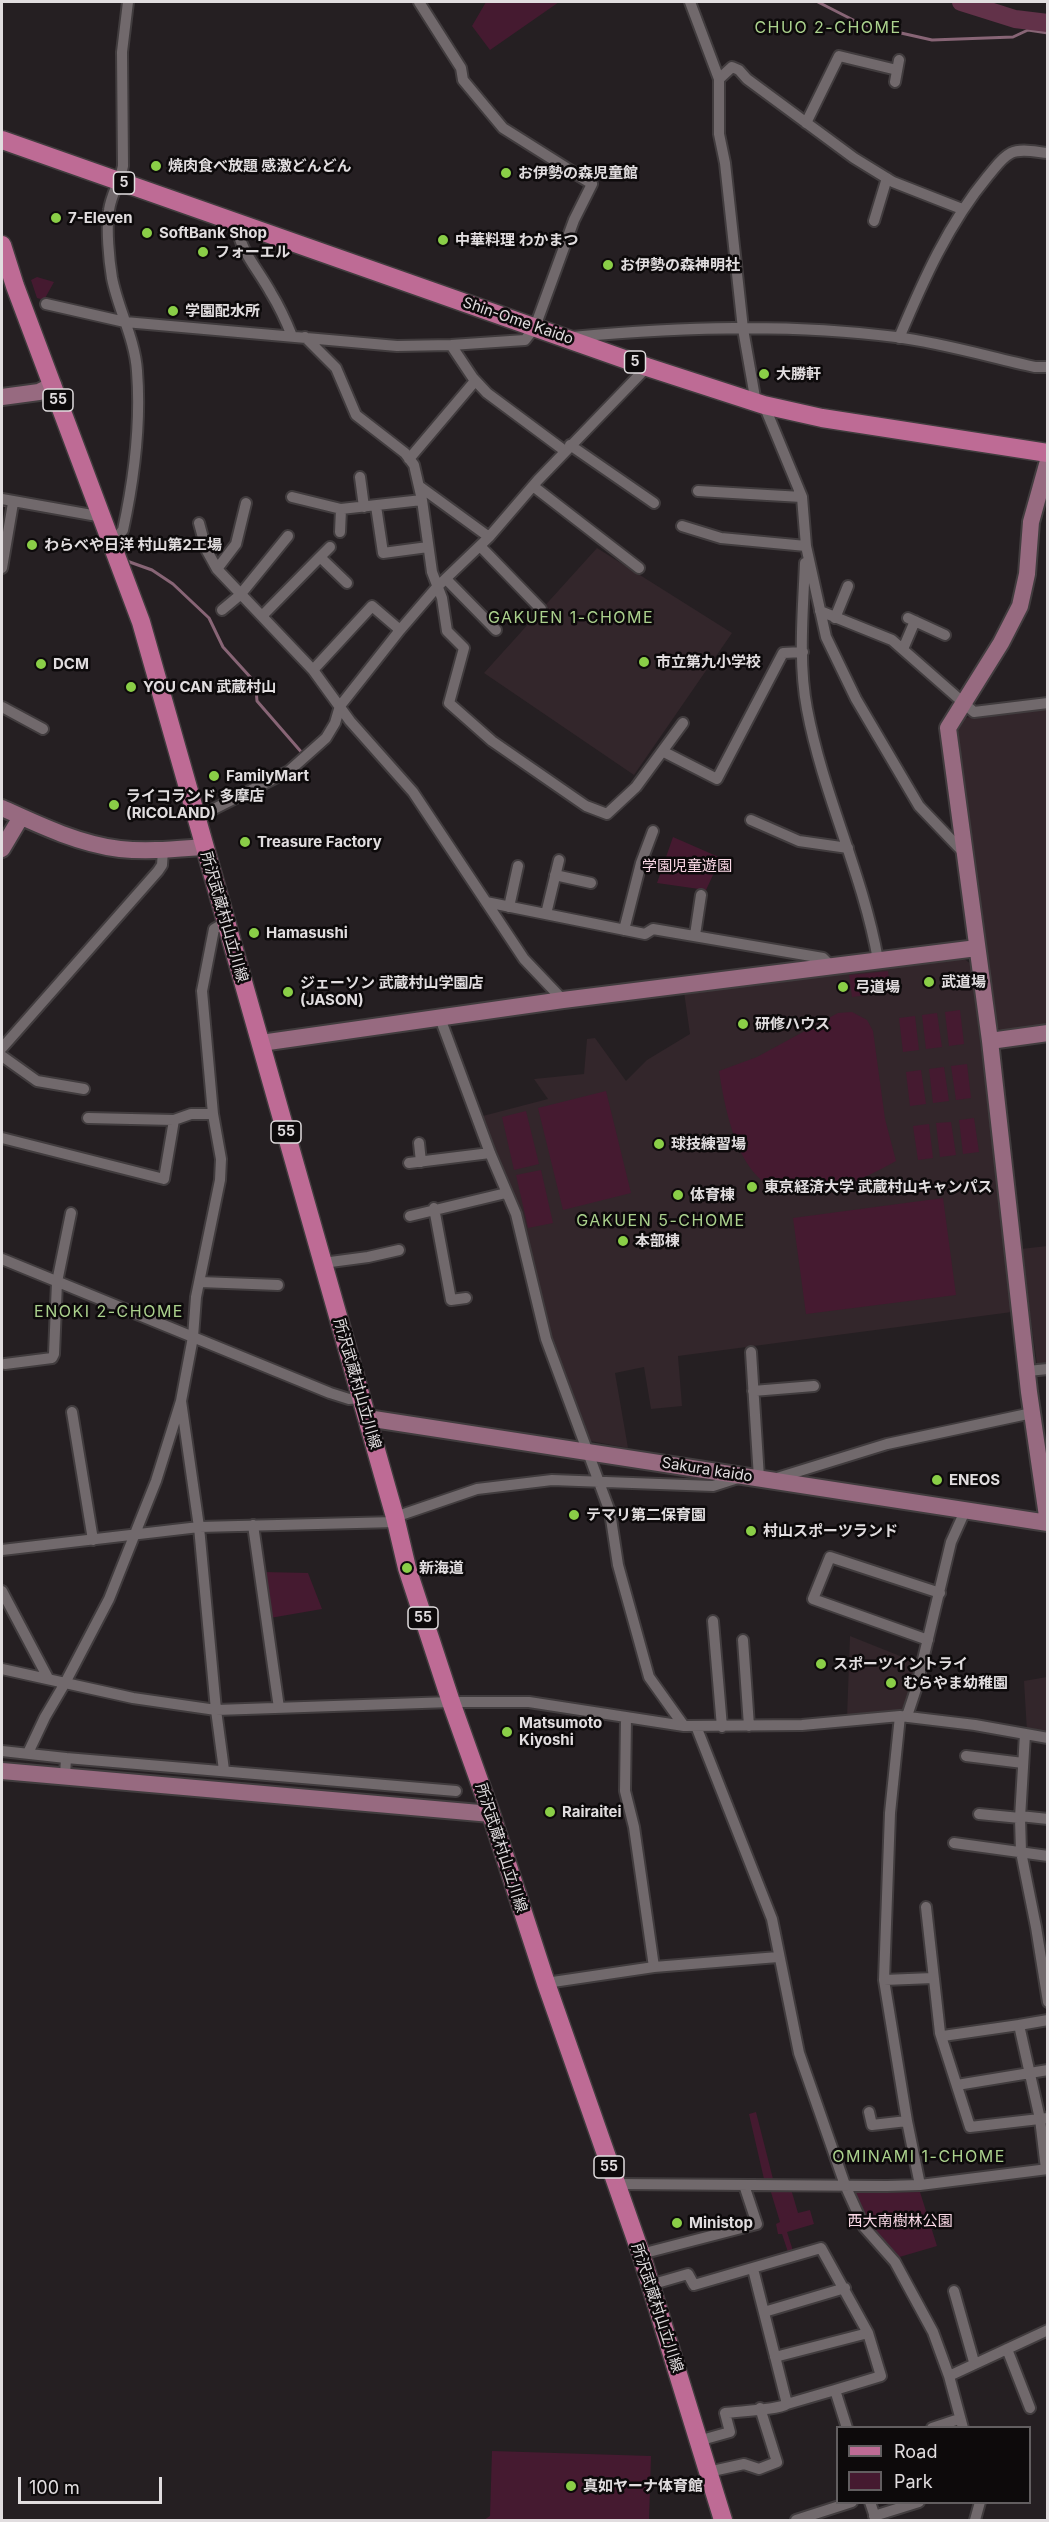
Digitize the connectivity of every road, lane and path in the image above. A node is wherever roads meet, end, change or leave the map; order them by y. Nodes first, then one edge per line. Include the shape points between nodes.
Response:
1 (128, 2) edge
2 (419, 2) edge
3 (690, 2) edge
4 (719, 79) junction
5 (895, 82) dead end
6 (806, 123) junction
7 (5, 142) edge
8 (1047, 153) edge
9 (887, 178) junction
10 (120, 182) junction
11 (962, 209) junction
12 (874, 220) dead end
13 (235, 221) junction
14 (2, 245) edge
15 (7, 282) edge
16 (46, 304) dead end
17 (125, 322) junction
18 (535, 327) junction
19 (743, 329) junction
20 (292, 336) junction
21 (305, 337) junction
22 (565, 338) junction
23 (899, 338) junction
24 (451, 345) junction
25 (647, 367) junction
26 (1047, 367) edge
27 (475, 381) junction
28 (53, 385) junction
29 (2, 397) edge
30 (760, 404) junction
31 (567, 448) junction
32 (1047, 453) edge
33 (409, 459) junction
34 (1047, 461) edge
35 (360, 477) dead end
36 (419, 486) junction
37 (533, 486) junction
38 (698, 491) dead end
39 (292, 497) dead end
40 (802, 497) junction
41 (2, 500) edge
42 (422, 500) junction
43 (13, 503) junction
44 (246, 503) dead end
45 (654, 503) dead end
46 (376, 506) junction
47 (364, 507) junction
48 (341, 509) junction
49 (103, 517) junction
50 (199, 523) dead end
51 (682, 526) dead end
52 (340, 532) dead end
53 (288, 536) dead end
54 (489, 537) junction
55 (480, 546) junction
56 (806, 546) junction
57 (330, 547) dead end
58 (429, 547) junction
59 (116, 552) junction
60 (320, 557) junction
61 (2, 565) edge
62 (639, 568) dead end
63 (217, 569) junction
64 (446, 579) junction
65 (347, 583) dead end
66 (848, 586) dead end
67 (437, 587) junction
68 (240, 595) junction
69 (541, 609) dead end
70 (222, 610) dead end
71 (819, 611) junction
72 (262, 616) junction
73 (836, 618) junction
74 (400, 630) junction
75 (496, 630) dead end
76 (945, 635) dead end
77 (903, 649) junction
78 (803, 652) junction
79 (313, 670) junction
80 (1047, 703) edge
81 (963, 704) junction
82 (340, 706) junction
83 (2, 707) edge
84 (683, 723) dead end
85 (43, 729) dead end
86 (664, 752) junction
87 (2, 808) edge
88 (21, 817) junction
89 (196, 818) junction
90 (751, 820) dead end
91 (653, 831) dead end
92 (204, 847) junction
93 (848, 848) junction
94 (2, 849) edge
95 (163, 850) junction
96 (965, 854) junction
97 (559, 860) dead end
98 (518, 866) dead end
99 (555, 875) junction
100 (591, 883) dead end
101 (701, 895) dead end
102 (486, 902) junction
103 (509, 907) junction
104 (546, 914) junction
105 (226, 922) junction
106 (624, 930) junction
107 (695, 935) junction
108 (977, 948) junction
109 (878, 960) junction
110 (831, 966) junction
111 (563, 1000) junction
112 (440, 1017) junction
113 (1047, 1033) edge
114 (990, 1041) junction
115 (261, 1043) junction
116 (2, 1048) edge
117 (2, 1056) edge
118 (84, 1089) dead end
119 (213, 1114) junction
120 (88, 1118) dead end
121 (174, 1120) junction
122 (2, 1138) edge
123 (419, 1143) dead end
124 (490, 1153) junction
125 (506, 1193) junction
126 (434, 1208) junction
127 (71, 1213) dead end
128 (410, 1216) dead end
129 (399, 1250) dead end
130 (2, 1259) edge
131 (322, 1263) junction
132 (57, 1282) junction
133 (200, 1282) junction
134 (278, 1285) dead end
135 (466, 1298) dead end
136 (193, 1337) junction
137 (751, 1352) dead end
138 (5, 1364) dead end
139 (1047, 1369) edge
140 (1028, 1371) junction
141 (814, 1386) dead end
142 (753, 1391) junction
143 (361, 1398) junction
144 (181, 1401) junction
145 (72, 1412) dead end
146 (1032, 1413) junction
147 (367, 1418) junction
148 (586, 1451) junction
149 (758, 1478) junction
150 (597, 1482) junction
151 (964, 1510) junction
152 (395, 1519) junction
153 (1047, 1523) edge
154 (253, 1525) junction
155 (199, 1527) junction
156 (136, 1535) junction
157 (93, 1540) junction
158 (2, 1550) edge
159 (2, 1591) edge
160 (940, 1593) junction
161 (713, 1621) dead end
162 (743, 1640) dead end
163 (928, 1640) junction
164 (2, 1669) edge
165 (48, 1678) junction
166 (65, 1683) junction
167 (451, 1702) junction
168 (279, 1708) junction
169 (216, 1710) junction
170 (903, 1716) junction
171 (626, 1717) junction
172 (684, 1726) junction
173 (696, 1726) junction
174 (749, 1726) junction
175 (722, 1727) junction
176 (1025, 1734) junction
177 (1047, 1738) edge
178 (2, 1751) edge
179 (28, 1753) junction
180 (966, 1756) dead end
181 (66, 1758) junction
182 (1023, 1762) junction
183 (224, 1770) junction
184 (2, 1771) edge
185 (64, 1776) junction
186 (342, 1781) junction
187 (456, 1791) dead end
188 (341, 1800) junction
189 (491, 1814) junction
190 (979, 1814) dead end
191 (1020, 1817) junction
192 (1047, 1819) edge
193 (954, 1843) dead end
194 (1020, 1852) junction
195 (1047, 1856) edge
196 (926, 1908) dead end
197 (778, 1957) junction
198 (654, 1967) junction
199 (933, 1978) junction
200 (884, 1980) junction
201 (546, 1983) junction
202 (1047, 2002) edge
203 (1047, 2020) edge
204 (1019, 2025) junction
205 (943, 2036) junction
206 (1047, 2070) edge
207 (1031, 2071) junction
208 (957, 2085) junction
209 (868, 2112) dead end
210 (1044, 2118) edge
211 (907, 2121) junction
212 (1047, 2169) edge
213 (615, 2184) junction
214 (744, 2185) junction
215 (920, 2185) junction
216 (845, 2186) junction
217 (641, 2254) junction
218 (753, 2269) junction
219 (650, 2285) junction
220 (846, 2288) junction
221 (954, 2291) dead end
222 (764, 2312) junction
223 (1047, 2330) edge
224 (868, 2333) junction
225 (1007, 2349) junction
226 (775, 2357) junction
227 (974, 2362) junction
228 (949, 2376) junction
229 (835, 2390) junction
230 (787, 2404) junction
231 (760, 2408) junction
232 (1030, 2408) dead end
233 (961, 2423) edge
234 (847, 2426) edge
235 (939, 2426) edge
236 (698, 2440) junction
237 (708, 2472) junction
238 (846, 2504) edge
239 (914, 2504) edge
240 (979, 2504) edge
241 (875, 2518) edge
242 (723, 2520) edge
243 (799, 2520) edge
244 (975, 2520) edge

1 - 10 street via 122,52
2 - 18 street via 461,68 463,80 503,128 592,184 574,220
3 - 4 street
4 - 6 street via 732,68 740,70
4 - 19 street via 719,134 726,163
5 - 6 street via 898,65 838,56
6 - 9 street
7 - 10 main road, Shin-Ome Kaido / 5
8 - 11 street via 1012,152
9 - 11 street
9 - 12 street
10 - 13 main road, Shin-Ome Kaido / 5
10 - 17 street via 109,209 112,278
11 - 23 street via 923,281
13 - 18 main road, Shin-Ome Kaido / 5
13 - 20 street via 239,240
14 - 15 main road, 所沢武蔵村山立川線 / 55
15 - 28 main road, 所沢武蔵村山立川線 / 55
16 - 17 street
17 - 20 street
17 - 59 street via 137,369 138,411 127,513
18 - 22 main road, Shin-Ome Kaido / 5
18 - 24 street via 525,340
19 - 22 street via 639,331
19 - 23 street via 833,331
19 - 30 street
20 - 21 street
21 - 24 street via 397,346
21 - 33 street via 336,368 356,415
22 - 25 main road, Shin-Ome Kaido / 5
23 - 26 street
24 - 27 street
25 - 30 main road, Shin-Ome Kaido / 5
25 - 31 street
27 - 31 street
27 - 33 street
28 - 29 street via 39,392
28 - 49 main road, 所沢武蔵村山立川線 / 55
30 - 32 main road, Shin-Ome Kaido / 5 via 822,418
30 - 40 street
31 - 37 street
31 - 45 street
33 - 36 street
34 - 81 street via 1031,522 1020,606
35 - 47 street
36 - 42 street
36 - 54 street
37 - 54 street
37 - 62 street
38 - 40 street
39 - 48 street
40 - 56 street
41 - 43 street
42 - 46 street
42 - 58 street
43 - 49 street
43 - 61 street
44 - 63 street via 236,544
46 - 47 street
46 - 58 street via 383,553
47 - 48 street
48 - 52 street
49 - 59 main road, 所沢武蔵村山立川線 / 55
50 - 63 street
51 - 56 street via 721,538
53 - 68 street
54 - 55 street
55 - 64 street
55 - 69 street
56 - 71 street
56 - 78 street
57 - 60 street
58 - 67 street
59 - 89 main road, 所沢武蔵村山立川線 / 55 via 141,622
60 - 65 street
60 - 72 street
63 - 68 street
64 - 67 street
64 - 75 street
66 - 73 street
67 - 74 street
67 - 86 street via 447,631 464,648 449,703 492,741 586,806 607,814 636,788
68 - 70 street
68 - 72 street
71 - 73 street
71 - 96 street via 826,637 856,699 919,806
72 - 79 street
73 - 77 street via 892,640
74 - 79 street via 372,606
74 - 82 street
76 - 77 street via 912,620
77 - 81 street
78 - 86 street via 783,653 717,779
78 - 93 street via 806,707 816,754
79 - 82 street
80 - 81 street via 974,712
81 - 96 street via 948,728
82 - 89 street via 326,738 289,771
82 - 102 street via 413,792
83 - 85 street
84 - 86 street
87 - 88 street
88 - 94 street
88 - 95 street via 101,846
89 - 92 main road, 所沢武蔵村山立川線 / 55
90 - 93 street via 799,841
91 - 106 street
92 - 95 street
92 - 105 main road, 所沢武蔵村山立川線 / 55
93 - 109 street via 871,922
95 - 116 street via 158,871
96 - 108 street
97 - 99 street
98 - 103 street
99 - 100 street
99 - 104 street
101 - 107 street
102 - 103 street
102 - 111 street via 524,959
103 - 104 street
104 - 106 street
105 - 115 main road, 所沢武蔵村山立川線 / 55
105 - 119 street via 214,929 202,991
106 - 107 street via 645,934 653,929
107 - 110 street via 823,958
108 - 109 street
108 - 114 street
109 - 110 street
110 - 111 street
111 - 112 street
112 - 115 street
112 - 124 street
113 - 114 street
114 - 140 street
115 - 131 main road, 所沢武蔵村山立川線 / 55
117 - 118 street via 37,1081
119 - 121 street via 191,1114
119 - 133 street via 221,1159 220,1180
120 - 121 street
121 - 122 street via 164,1179
123 - 124 street via 415,1162
124 - 125 street
125 - 126 street
125 - 148 street via 516,1214 546,1339
126 - 128 street
126 - 135 street via 451,1300
127 - 132 street
129 - 131 street
130 - 132 street
131 - 143 main road, 所沢武蔵村山立川線 / 55
132 - 136 street
132 - 138 street via 52,1358
133 - 134 street
133 - 136 street
136 - 143 street via 330,1393
136 - 144 street
137 - 142 street
139 - 140 street
140 - 146 street
141 - 142 street
142 - 149 street
143 - 147 main road, 所沢武蔵村山立川線 / 55
144 - 155 street
144 - 156 street
145 - 157 street
146 - 149 street via 887,1444 816,1468
146 - 153 street
147 - 148 street, Sakura kaido
147 - 152 main road, 所沢武蔵村山立川線 / 55
148 - 149 street, Sakura kaido
148 - 150 street
149 - 150 street via 713,1486
149 - 151 street, Sakura kaido
150 - 152 street via 552,1480 477,1489
150 - 172 street via 610,1512 620,1574 649,1677
151 - 153 street, Sakura kaido
151 - 160 street via 951,1542
152 - 154 street
152 - 167 main road, 所沢武蔵村山立川線 / 55
154 - 155 street
154 - 168 street
155 - 156 street
155 - 169 street
156 - 157 street
156 - 166 street via 109,1599
157 - 158 street
159 - 165 street
160 - 163 street
160 - 163 street via 830,1557 813,1599
161 - 175 street
162 - 174 street
163 - 170 street
164 - 165 street
165 - 166 street
166 - 169 street
166 - 179 street
167 - 168 street
167 - 171 street via 529,1702
167 - 189 main road, 所沢武蔵村山立川線 / 55
168 - 169 street
169 - 183 street
170 - 174 street
170 - 176 street
170 - 200 street via 890,1813
171 - 172 street
171 - 198 street via 625,1791 634,1827
172 - 173 street
173 - 175 street
173 - 197 street via 772,1919
174 - 175 street
176 - 177 street
176 - 182 street
178 - 179 street
179 - 181 street
180 - 182 street
181 - 183 street
181 - 185 street
182 - 191 street
183 - 186 street
184 - 185 street
185 - 188 street
186 - 187 street
186 - 188 street
188 - 189 street
189 - 201 main road, 所沢武蔵村山立川線 / 55
190 - 191 street
191 - 192 street
191 - 194 street
193 - 194 street
194 - 195 street
194 - 202 street
196 - 199 street
197 - 198 street
197 - 216 street via 799,2053
198 - 201 street
199 - 200 street
199 - 205 street
200 - 211 street
201 - 213 main road, 所沢武蔵村山立川線 / 55
203 - 204 street
204 - 205 street
204 - 207 street
205 - 208 street
206 - 207 street
207 - 208 street
207 - 210 street
208 - 210 street via 970,2127
209 - 211 street via 872,2125
210 - 212 street
211 - 215 street
212 - 215 street
213 - 214 street
213 - 217 main road, 所沢武蔵村山立川線 / 55
214 - 216 street
214 - 217 street via 757,2224
215 - 216 street
216 - 228 street via 864,2227 895,2262 933,2332
217 - 219 main road, 所沢武蔵村山立川線 / 55
218 - 219 street via 694,2285 688,2274
218 - 220 street via 821,2248
218 - 222 street
219 - 236 main road, 所沢武蔵村山立川線 / 55
220 - 222 street
220 - 224 street
221 - 227 street
222 - 226 street
223 - 225 street
224 - 226 street
224 - 229 street via 881,2376
225 - 227 street
225 - 232 street
226 - 230 street
227 - 228 street
228 - 233 street
229 - 230 street
229 - 234 street
230 - 231 street via 780,2409
231 - 236 street via 725,2413 730,2432
231 - 237 street via 777,2462 759,2469 744,2464
233 - 235 street
236 - 237 main road, 所沢武蔵村山立川線 / 55
237 - 242 main road, 所沢武蔵村山立川線 / 55
238 - 243 street
239 - 241 street
240 - 244 street

